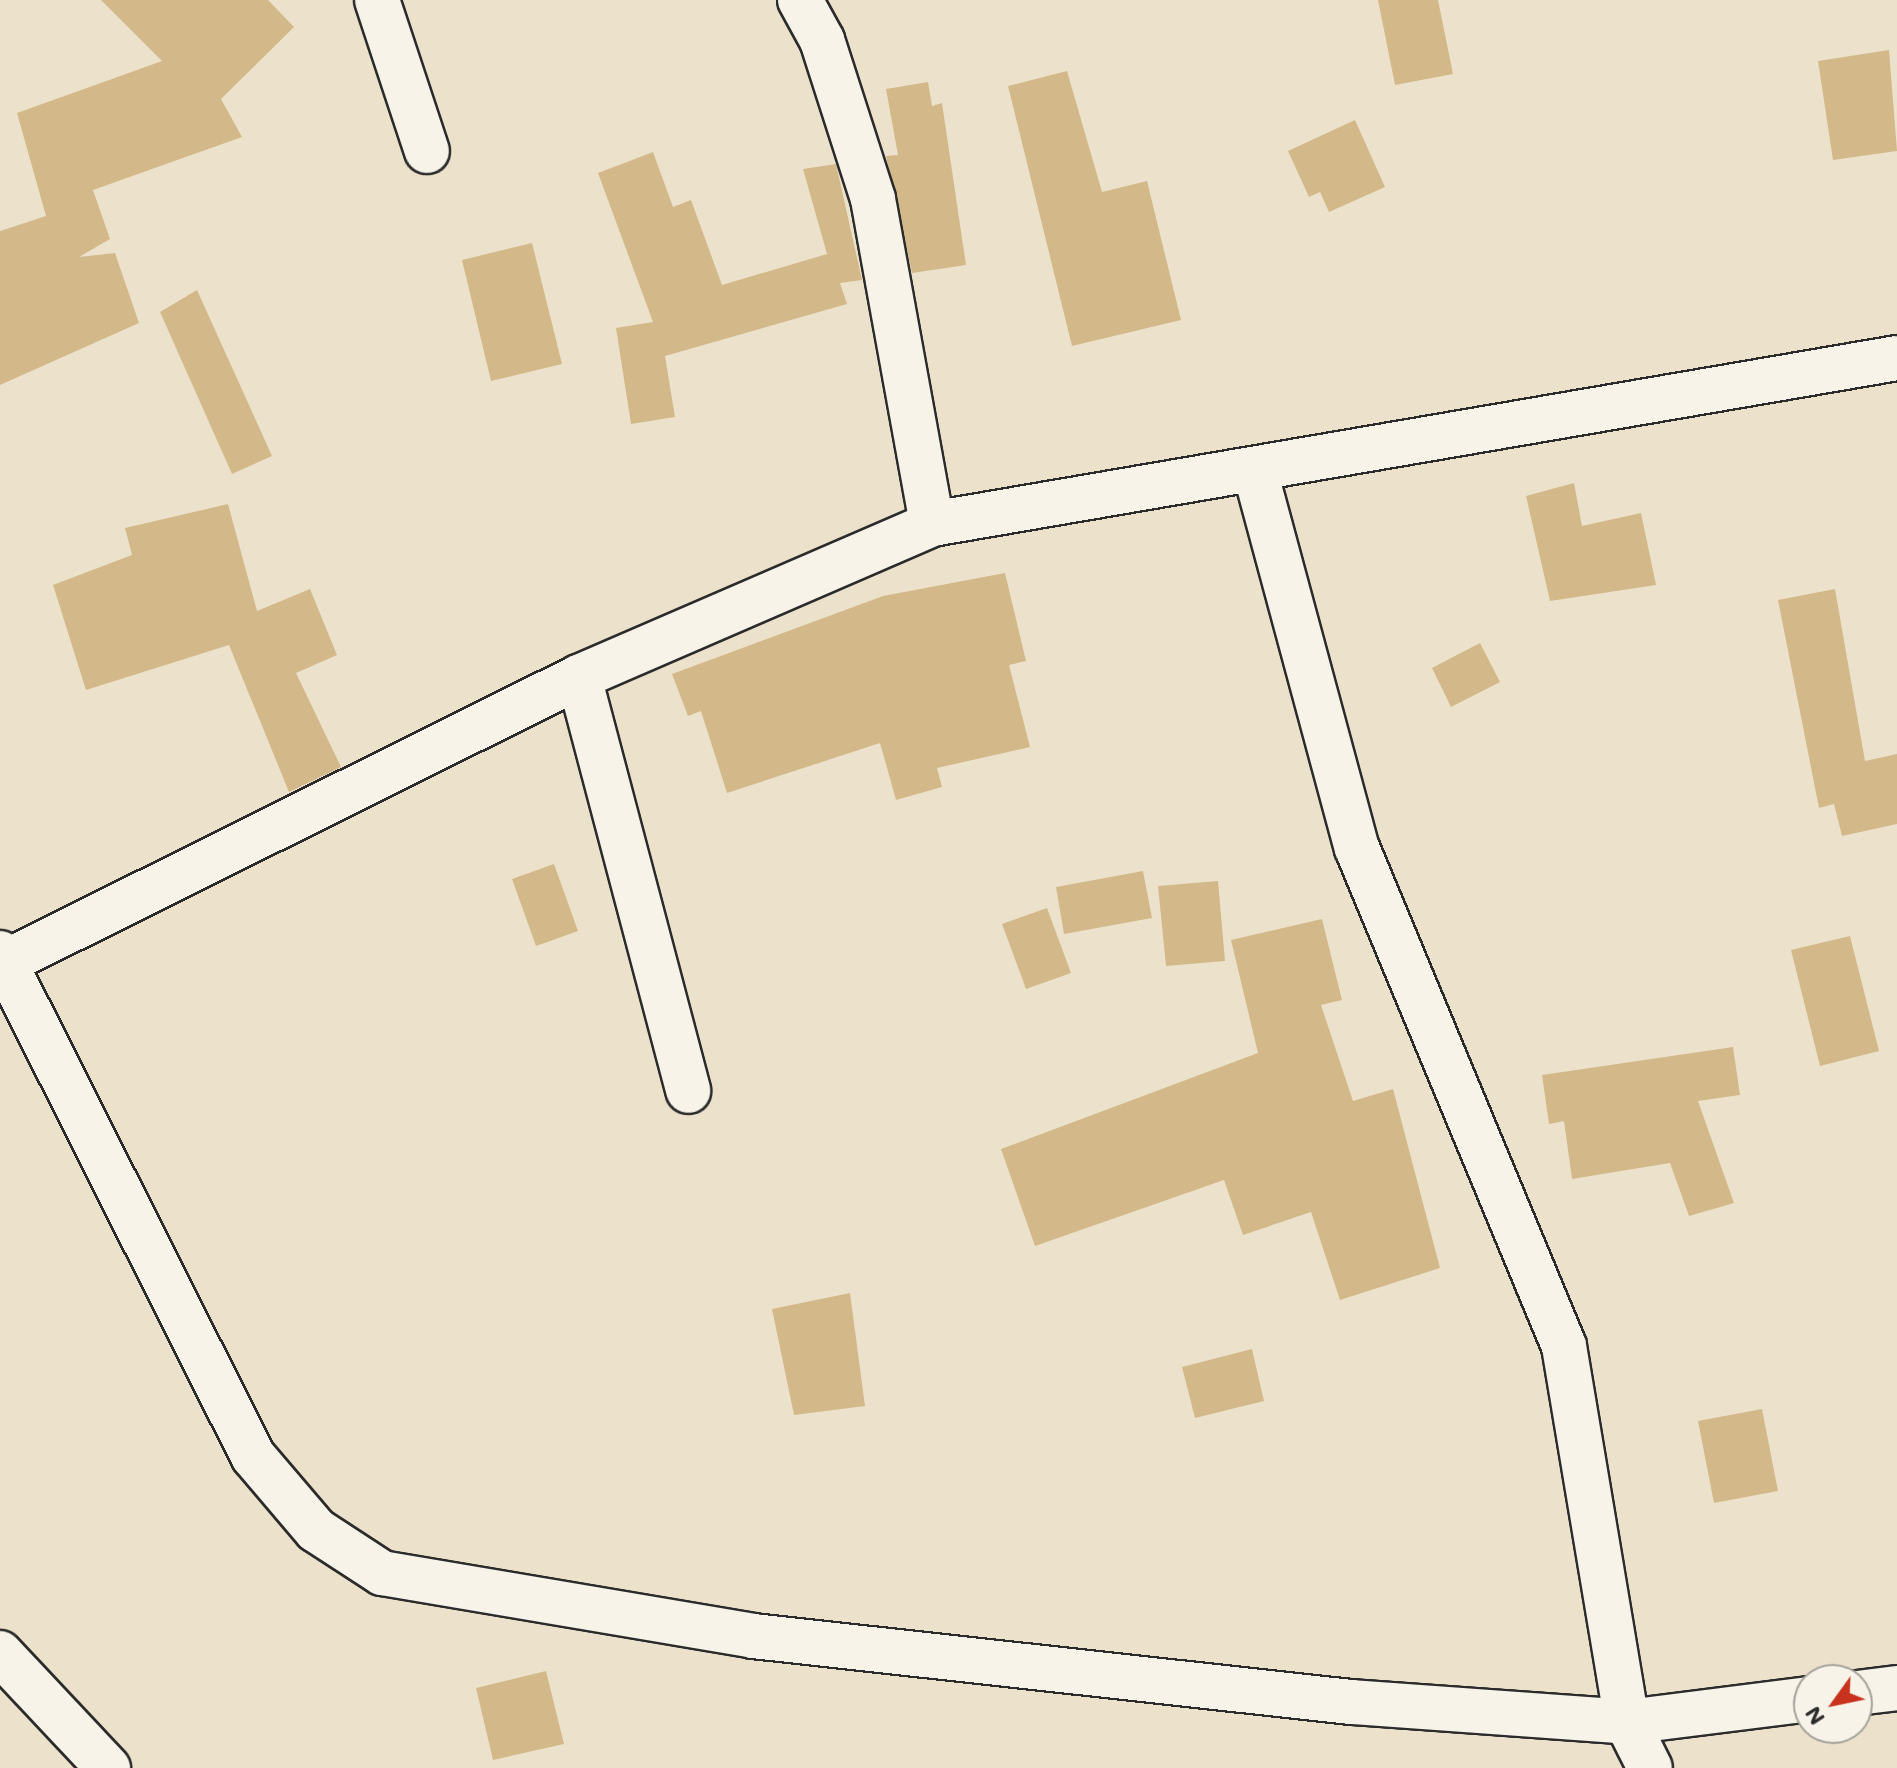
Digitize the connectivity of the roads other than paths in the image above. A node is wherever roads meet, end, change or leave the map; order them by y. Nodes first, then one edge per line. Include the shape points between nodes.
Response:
1 (377, 0) edge
2 (800, 0) edge
3 (427, 151) dead end
4 (1897, 358) edge
5 (1255, 471) junction
6 (932, 524) junction
7 (579, 677) junction
8 (2, 958) edge
9 (688, 1091) dead end
10 (0, 1653) edge
11 (1897, 1688) edge
12 (1873, 1691) edge
13 (1793, 1701) edge
14 (1627, 1722) junction
15 (108, 1768) edge
16 (1650, 1768) edge

1 - 3 street
2 - 6 street via 822,40 873,199
4 - 5 street
5 - 6 street
5 - 14 street via 1357,848 1564,1346
6 - 7 street
7 - 8 street
7 - 9 street
8 - 14 street via 253,1456 316,1530 382,1573 753,1636 1351,1702
10 - 15 street
11 - 12 street
13 - 14 street
14 - 16 street

